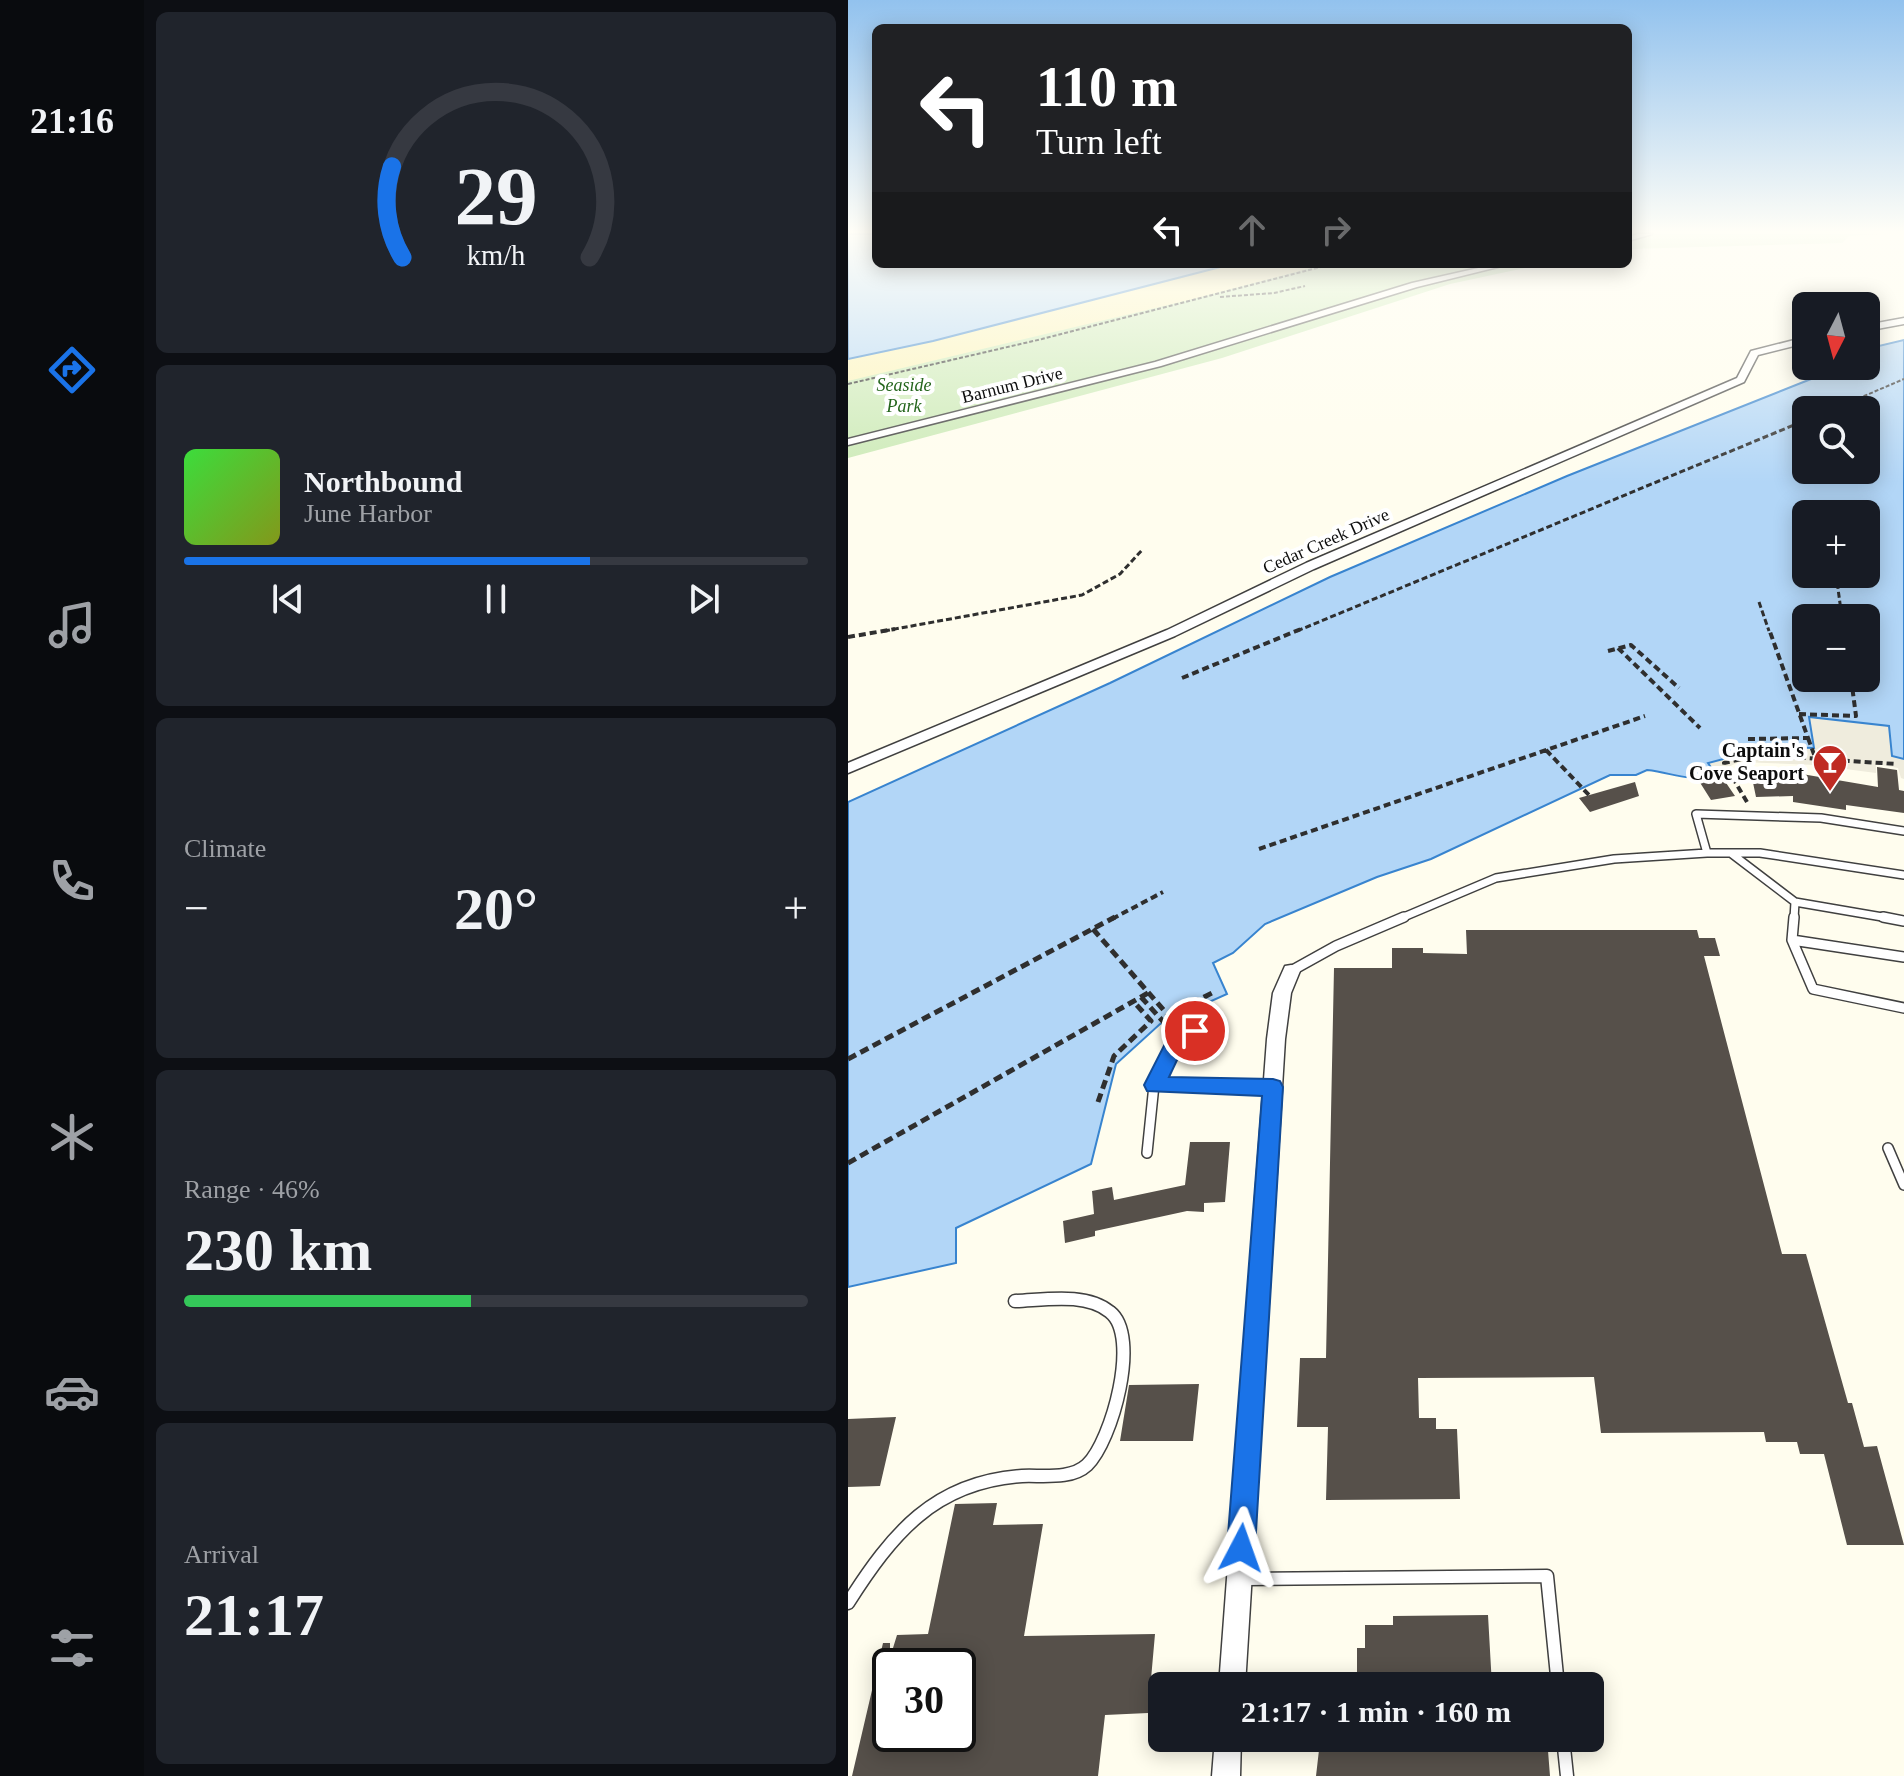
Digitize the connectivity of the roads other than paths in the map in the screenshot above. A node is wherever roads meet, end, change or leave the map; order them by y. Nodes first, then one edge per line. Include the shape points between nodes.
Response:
1 (1287, 317) edge
2 (1311, 317) edge
3 (1904, 321) edge
4 (1880, 325) edge
5 (1792, 344) edge
6 (848, 432) edge
7 (848, 442) edge
8 (848, 768) edge
9 (1904, 831) edge
10 (1707, 853) junction
11 (1731, 853) junction
12 (1904, 875) edge
13 (1795, 902) junction
14 (1904, 921) edge
15 (1792, 940) junction
16 (1904, 957) edge
17 (1291, 971) joint
18 (1904, 1008) edge
19 (1211, 1024) dead end
20 (1154, 1085) junction
21 (1273, 1087) junction
22 (1888, 1148) dead end
23 (1147, 1153) dead end
24 (1904, 1185) edge
25 (1015, 1301) dead end
26 (1239, 1579) junction
27 (848, 1603) edge
28 (1233, 1672) edge
29 (1557, 1672) edge
30 (1227, 1752) edge
31 (1564, 1752) edge
32 (1226, 1776) edge
33 (1567, 1776) edge

1 - 6 street, Barnum Drive
2 - 7 street, Barnum Drive via 1158,364
3 - 4 street
5 - 8 street, Cedar Creek Drive via 1754,353 1741,380 1310,566 1157,639
9 - 10 lane via 1821,818 1696,814
10 - 11 lane
10 - 17 lane via 1614,859 1496,878 1376,927
11 - 12 lane
11 - 13 lane
13 - 14 lane
13 - 15 lane
15 - 16 lane
15 - 18 lane via 1813,989
17 - 21 street via 1282,993
19 - 20 lane via 1178,1037
20 - 21 lane
20 - 23 lane
21 - 26 street
22 - 24 lane
25 - 27 lane via 1078,1300 1110,1311 1124,1331 1112,1410 1098,1449 1085,1466 1067,1473 992,1478 941,1495 876,1558
26 - 28 street
26 - 29 lane via 1547,1576
30 - 32 street
31 - 33 lane

